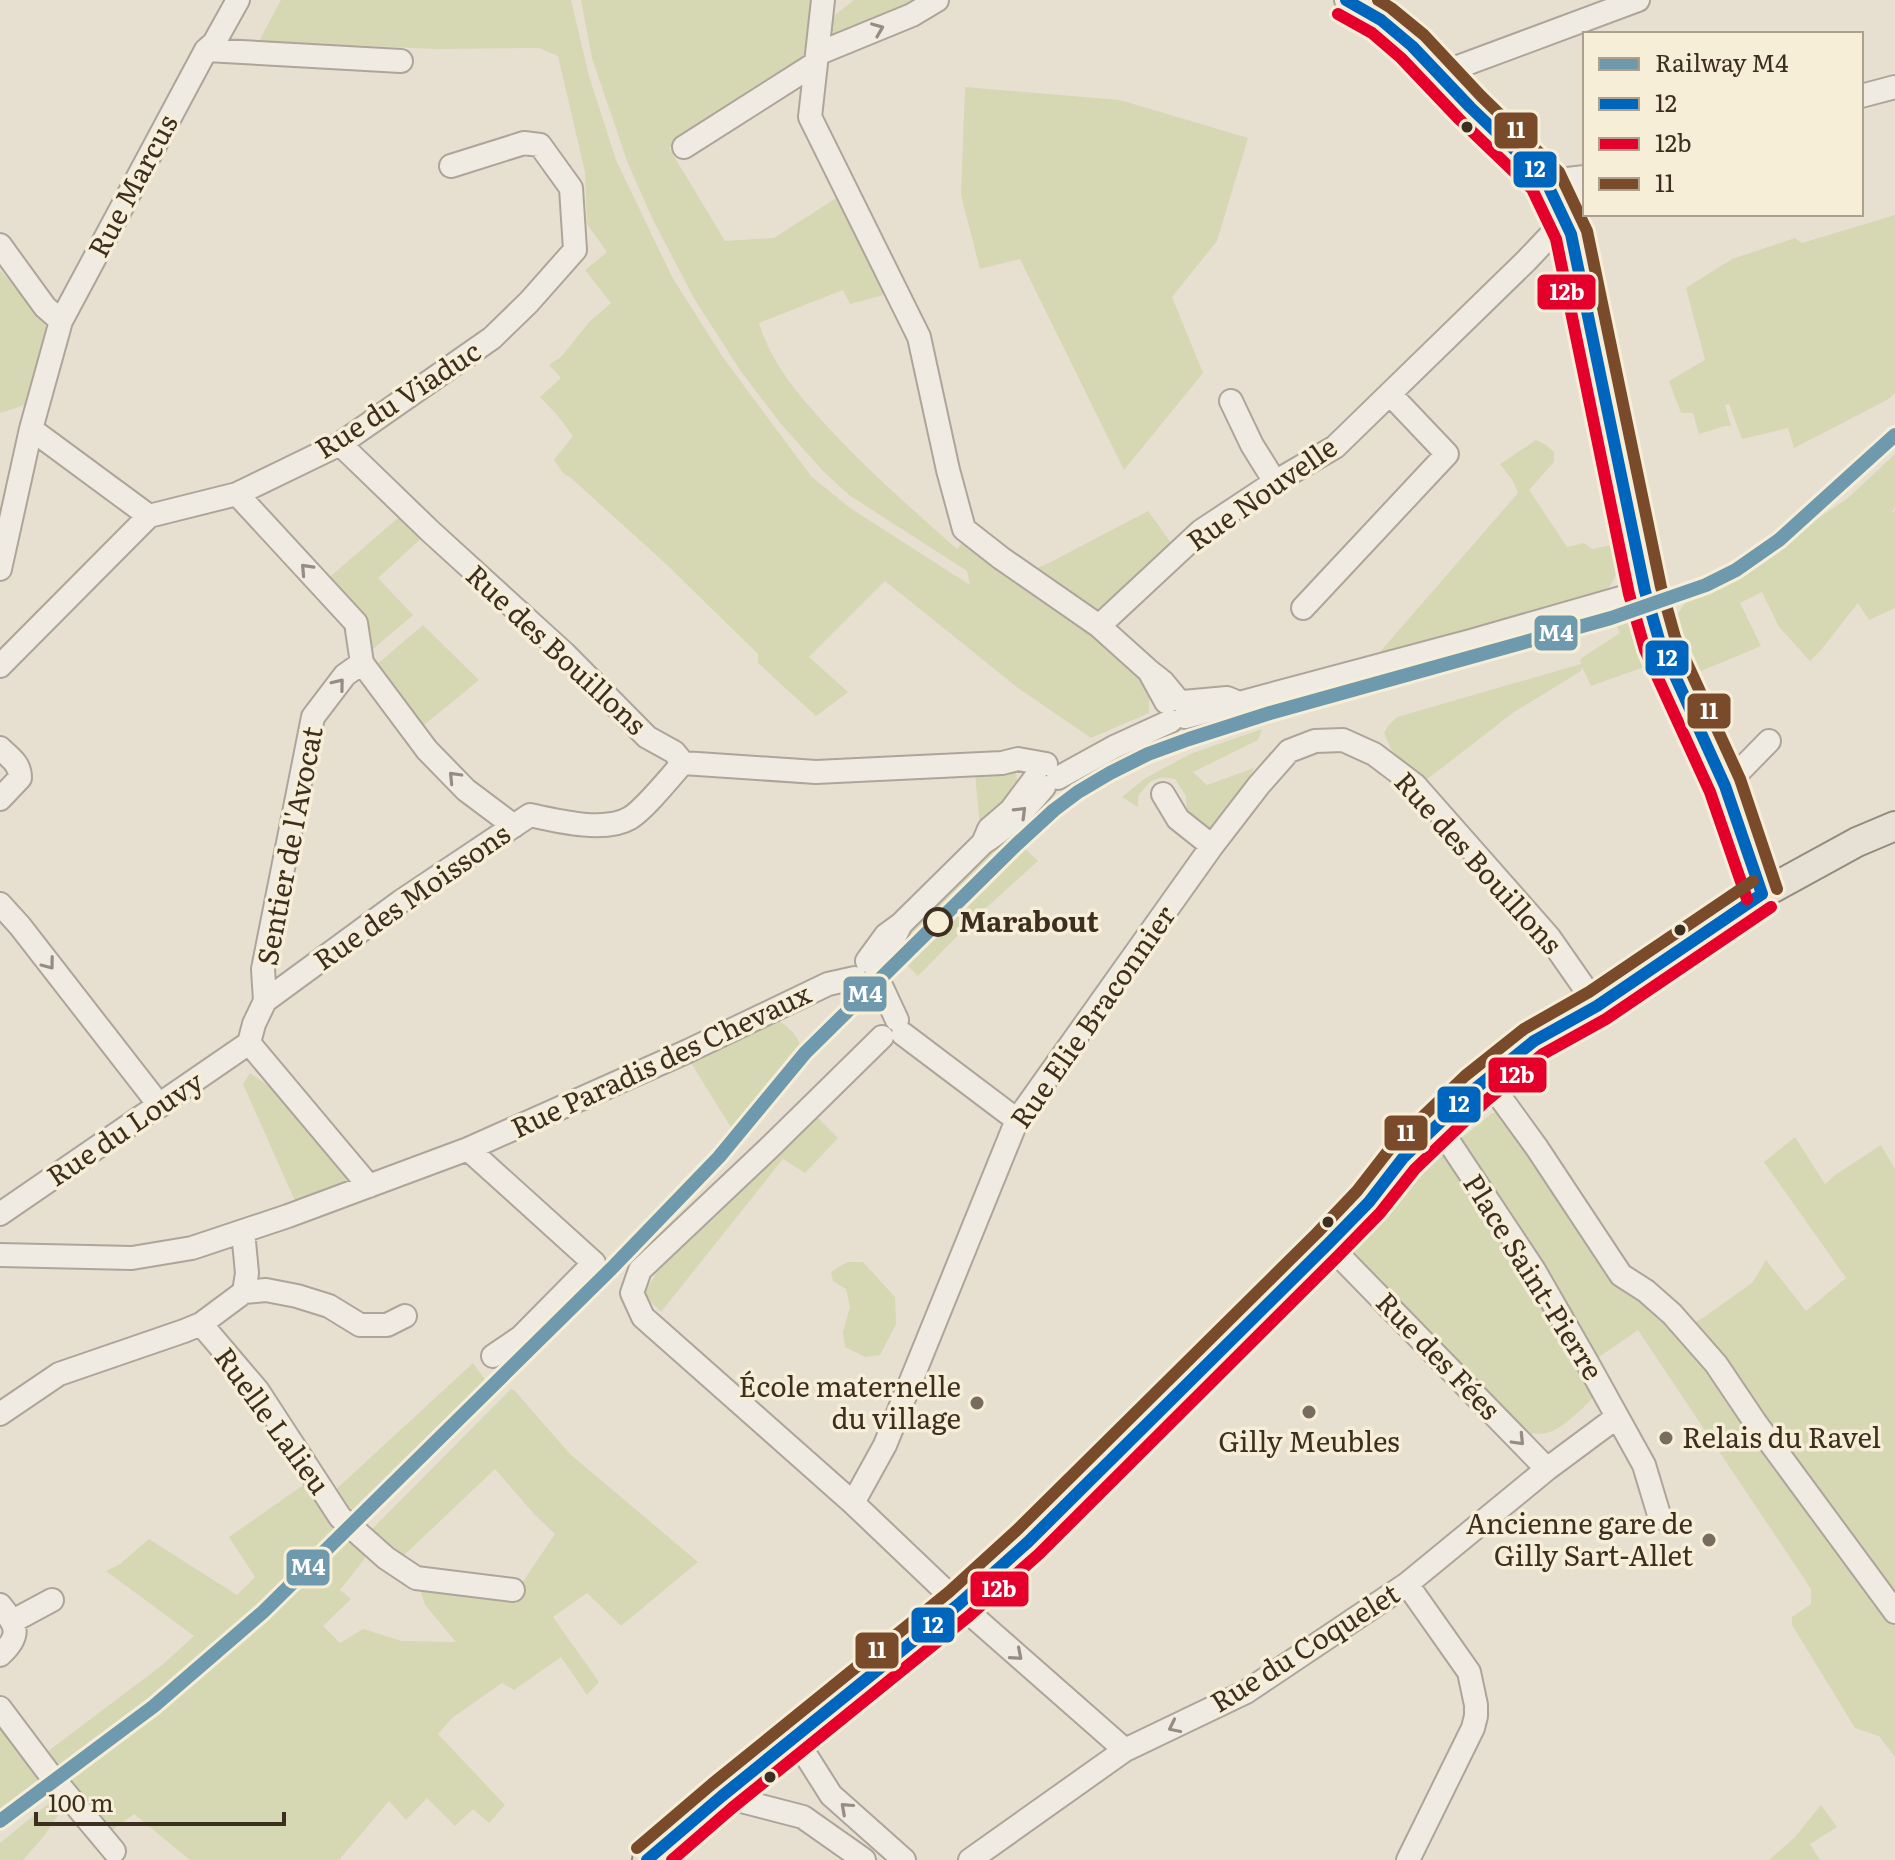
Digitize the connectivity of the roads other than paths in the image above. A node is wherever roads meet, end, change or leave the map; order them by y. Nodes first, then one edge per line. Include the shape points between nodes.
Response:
1 (238, 0) edge
2 (823, 0) edge
3 (937, 0) edge
4 (1346, 0) edge
5 (1638, 0) edge
6 (1376, 10) edge
7 (206, 50) junction
8 (817, 59) junction
9 (401, 61) dead end
10 (1439, 74) junction
11 (1895, 87) edge
12 (1863, 95) edge
13 (684, 147) dead end
14 (451, 166) dead end
15 (1583, 177) edge
16 (1545, 179) junction
17 (1583, 199) edge
18 (1570, 237) junction
19 (0, 245) edge
20 (1526, 261) junction
21 (61, 321) junction
22 (1390, 394) junction
23 (1231, 401) dead end
24 (31, 429) junction
25 (340, 444) junction
26 (1275, 482) junction
27 (237, 494) junction
28 (149, 516) junction
29 (0, 569) edge
30 (1645, 591) junction
31 (1303, 608) dead end
32 (1099, 626) junction
33 (362, 663) junction
34 (0, 666) edge
35 (1174, 708) junction
36 (1343, 740) joint
37 (1769, 741) dead end
38 (0, 748) edge
39 (683, 763) junction
40 (1046, 774) junction
41 (1725, 786) junction
42 (1163, 794) dead end
43 (0, 799) edge
44 (514, 826) junction
45 (1895, 826) edge
46 (1212, 846) junction
47 (1762, 894) junction
48 (0, 904) edge
49 (865, 975) junction
50 (265, 1001) junction
51 (1597, 1006) junction
52 (892, 1028) junction
53 (249, 1043) junction
54 (1493, 1086) junction
55 (160, 1106) junction
56 (1017, 1120) junction
57 (1447, 1139) junction
58 (468, 1149) junction
59 (369, 1186) junction
60 (1369, 1202) junction
61 (0, 1214) edge
62 (243, 1231) junction
63 (1328, 1244) junction
64 (0, 1255) edge
65 (244, 1292) junction
66 (405, 1316) dead end
67 (201, 1324) junction
68 (493, 1356) dead end
69 (0, 1414) edge
70 (1617, 1417) junction
71 (1547, 1469) junction
72 (853, 1503) junction
73 (1660, 1518) dead end
74 (1407, 1584) junction
75 (513, 1590) dead end
76 (52, 1600) dead end
77 (959, 1604) junction
78 (1895, 1612) edge
79 (10, 1619) edge
80 (0, 1655) edge
81 (0, 1708) edge
82 (795, 1738) junction
83 (1125, 1750) junction
84 (722, 1796) junction
85 (114, 1851) dead end
86 (647, 1860) edge
87 (864, 1860) edge
88 (904, 1860) edge
89 (970, 1860) edge
90 (1408, 1860) edge

1 - 7 street, Rue Marcus
2 - 8 street
8 -> 3 street
4 - 6 street
5 - 10 street
6 - 10 street
7 - 9 street
7 - 21 street, Rue Marcus
8 - 13 street
8 - 32 street via 810,117 919,337 964,529
10 - 16 street
11 - 12 street
14 - 25 street, Rue du Viaduc via 524,143 540,145 571,188 575,250 492,338
15 - 16 street
16 - 18 street
17 - 18 street
18 - 20 street, Rue Nouvelle
18 - 20 street via 1560,252
18 - 30 street
19 - 21 street
20 - 22 street, Rue Nouvelle
21 - 24 street, Rue Marcus
22 - 26 street, Rue Nouvelle via 1335,447
22 - 31 street via 1447,454
23 - 26 street
24 - 28 street
24 - 29 street, Rue Marcus
25 - 27 street, Rue du Viaduc
25 - 39 street, Rue des Bouillons via 647,737
26 - 32 street, Rue Nouvelle via 1201,531
27 - 28 street, Rue du Viaduc
33 -> 27 street via 356,623
28 - 34 street
30 - 35 street via 1239,703
30 - 41 street via 1660,643
32 - 35 street via 1163,682
44 -> 33 street via 466,790 427,750
50 -> 33 street, Sentier de l'Avocat via 263,969 313,717 345,675
35 - 40 street via 1114,747
36 - 46 street, Rue Elie Braconnier via 1315,741 1289,751
36 - 51 street, Rue des Bouillons via 1374,754 1415,785 1549,937
37 - 41 street
38 - 43 street via 18,764 20,778
39 - 40 street via 816,772 1002,763
39 - 44 street, Rue des Moissons via 633,816 620,822 590,825 530,815
40 - 49 street via 901,924 890,950
41 - 47 street
42 - 46 street via 1178,819
44 - 50 street, Rue des Moissons
45 - 47 main road
46 - 56 street, Rue Elie Braconnier
47 - 51 main road
48 -> 55 street
49 - 52 street
49 - 58 street, Rue Paradis des Chevaux via 828,984
50 - 53 street
51 - 54 main road via 1534,1041
52 - 56 street
52 - 72 street via 640,1270 632,1293 643,1317
53 - 55 street, Rue du Louvy
53 - 59 street
54 - 57 main road
54 - 60 main road via 1403,1158
54 - 78 street via 1621,1275 1672,1314 1716,1364
55 - 61 street, Rue du Louvy
56 - 72 street, Rue Elie Braconnier via 885,1445
57 - 60 main road
57 - 70 street, Place Saint-Pierre via 1534,1270
58 - 59 street, Rue Paradis des Chevaux
58 - 68 street, Rue Paradis des Chevaux via 594,1263 521,1337
59 - 62 street, Rue Paradis des Chevaux
60 - 63 main road
62 - 64 street, Rue Paradis des Chevaux via 192,1248 132,1258
62 - 65 street
63 -> 71 street, Rue des Fées
63 - 77 main road
65 - 66 street via 297,1296 329,1306 360,1325 387,1325
65 - 67 street
67 - 69 street via 59,1374
67 - 75 street, Ruelle Lalieu via 258,1391 340,1517 386,1558 416,1578
70 - 71 street, Rue du Coquelet
70 - 73 street, Place Saint-Pierre via 1644,1465
71 - 74 street, Rue du Coquelet
72 - 77 street
74 -> 83 street, Rue du Coquelet via 1246,1692
74 - 90 street via 1469,1672 1476,1705 1473,1728
76 - 79 street
77 - 82 main road
77 -> 83 street
79 - 80 street via 12,1644
81 - 85 street
82 - 84 main road
88 -> 82 street via 831,1795
83 - 89 street, Rue du Coquelet
84 - 86 main road
84 - 87 street via 803,1817

